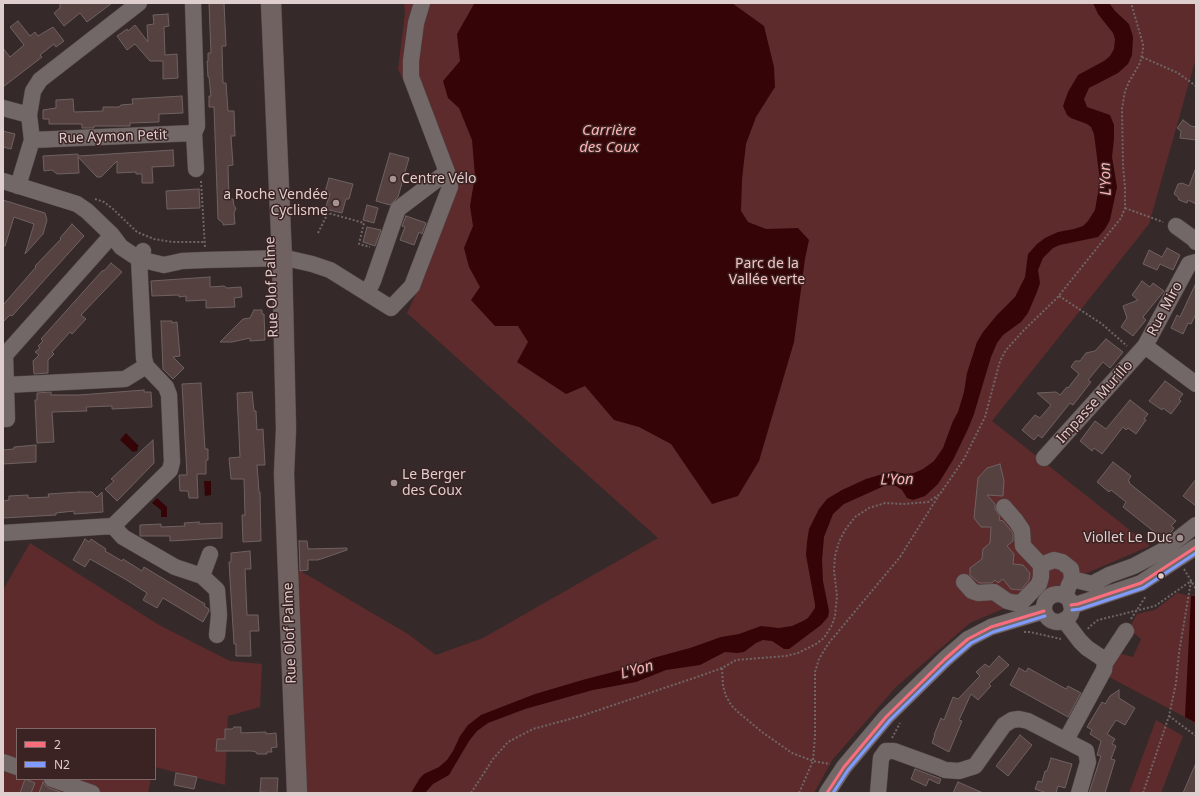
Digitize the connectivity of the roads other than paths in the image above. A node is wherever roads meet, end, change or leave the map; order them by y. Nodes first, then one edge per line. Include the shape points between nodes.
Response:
1 (139, 3) edge
2 (193, 3) edge
3 (262, 3) edge
4 (271, 3) edge
5 (422, 3) edge
6 (3, 108) edge
7 (29, 115) junction
8 (194, 133) junction
9 (32, 140) junction
10 (196, 169) road end
11 (447, 172) junction
12 (10, 184) edge
13 (1176, 226) road end
14 (112, 235) junction
15 (1196, 242) edge
16 (141, 255) junction
17 (276, 258) junction
18 (1196, 262) edge
19 (367, 293) junction
20 (1141, 350) junction
21 (4, 355) edge
22 (146, 366) junction
23 (1196, 384) edge
24 (6, 385) junction
25 (3, 419) edge
26 (1044, 458) dead end
27 (1004, 507) dead end
28 (1196, 525) edge
29 (113, 526) junction
30 (3, 533) edge
31 (1196, 547) edge
32 (210, 554) dead end
33 (1041, 565) junction
34 (202, 576) junction
35 (1072, 579) junction
36 (964, 582) dead end
37 (1068, 600) junction
38 (1044, 611) junction
39 (1064, 620) junction
40 (1126, 631) road end
41 (217, 635) dead end
42 (1105, 663) junction
43 (1066, 740) junction
44 (3, 762) edge
45 (16, 767) edge
46 (55, 780) edge
47 (92, 793) edge
48 (297, 793) edge
49 (827, 793) edge
50 (878, 793) edge
51 (1079, 793) edge

1 - 7 street via 40,80 33,91
2 - 8 street via 197,126
3 - 17 main road, Rue Olof Palme
4 - 17 main road, Rue Olof Palme
5 - 11 street via 410,61 411,77
6 - 7 street
7 - 9 street
8 - 9 street, Rue Aymon Petit
8 - 10 street
9 - 12 street
11 - 19 street via 398,209 374,281
11 - 19 street via 450,187 412,286 391,308
12 - 14 street via 77,204
13 - 15 street
14 - 16 street via 122,247
14 - 21 street
16 - 17 street via 164,265 182,261
16 - 22 street
17 - 19 street via 330,270
17 - 48 main road, Rue Olof Palme via 278,428 284,474
18 - 20 street, Rue Miro via 1189,264
20 - 23 street, Rue Miro
20 - 26 street, Impasse Murillo
21 - 24 street
22 - 24 street via 125,379
22 - 29 street via 166,387 169,395 172,462 170,470
24 - 25 street via 7,419
27 - 33 street via 1022,530 1023,546
28 - 35 street via 1164,550 1134,566 1092,584
29 - 30 street
29 - 34 street via 123,537 175,567
31 - 37 street via 1141,583 1078,604
32 - 34 street
33 - 35 street via 1054,560 1062,562 1071,569
33 - 36 street via 1039,584 1022,602 1007,601 994,592 972,591
34 - 41 street via 217,590
35 - 37 street
37 - 38 street via 1059,594 1052,595 1044,604
37 - 39 street via 1072,610
38 - 39 street via 1051,620
38 - 49 street via 991,627 968,639 944,659 886,717 844,767
39 - 42 street via 1080,641
40 - 42 street
42 - 43 street via 1104,670
43 - 50 street via 1028,721 1012,720 1004,725 975,766 960,771 945,770 895,751 886,751 881,758
43 - 51 street via 1086,751 1088,762
44 - 45 street
46 - 47 street

